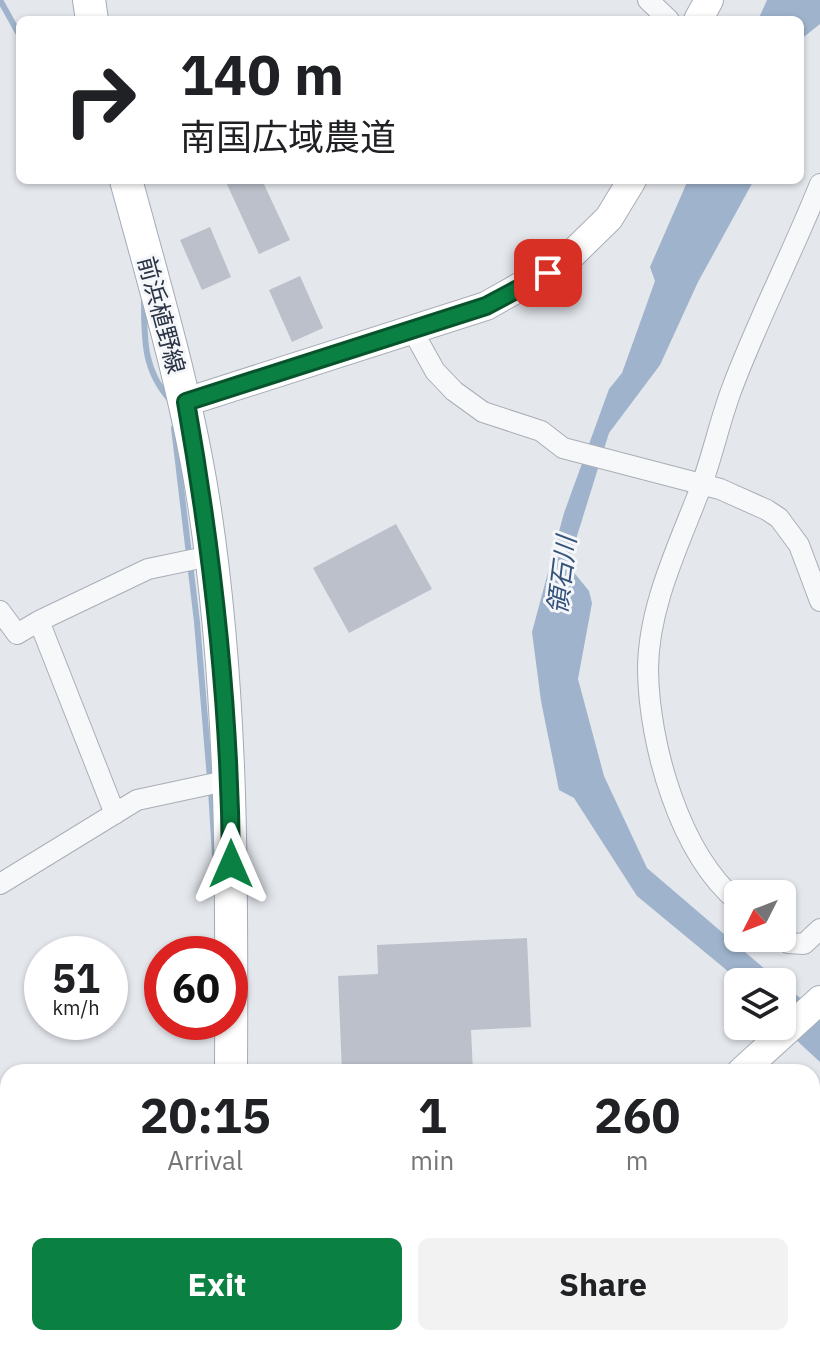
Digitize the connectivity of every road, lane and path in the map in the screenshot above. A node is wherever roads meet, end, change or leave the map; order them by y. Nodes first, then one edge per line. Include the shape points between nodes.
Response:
1 (648, 0) edge
2 (665, 16) edge
3 (127, 184) edge
4 (630, 184) edge
5 (820, 184) edge
6 (411, 328) junction
7 (186, 402) junction
8 (693, 484) junction
9 (210, 556) junction
10 (820, 601) edge
11 (0, 611) edge
12 (39, 621) junction
13 (230, 780) junction
14 (115, 814) junction
15 (0, 884) edge
16 (724, 890) edge
17 (820, 929) edge
18 (796, 944) edge
19 (820, 1000) edge
20 (231, 1064) edge
21 (750, 1064) edge

1 - 2 street
3 - 7 main road, 前浜植野線
4 - 6 street via 609,218 564,262 486,306
5 - 8 street
6 - 7 street
6 - 8 street via 429,362 454,391 483,412 541,431 563,448
7 - 9 main road, 前浜植野線
8 - 10 street via 737,495 779,518 803,553
8 - 16 street via 648,670 664,773 686,830
9 - 12 street via 148,569
9 - 13 main road, 前浜植野線
11 - 12 street via 17,634
12 - 14 street
13 - 14 street via 137,800
13 - 20 main road, 前浜植野線
14 - 15 street
17 - 18 street via 804,944
19 - 21 street

